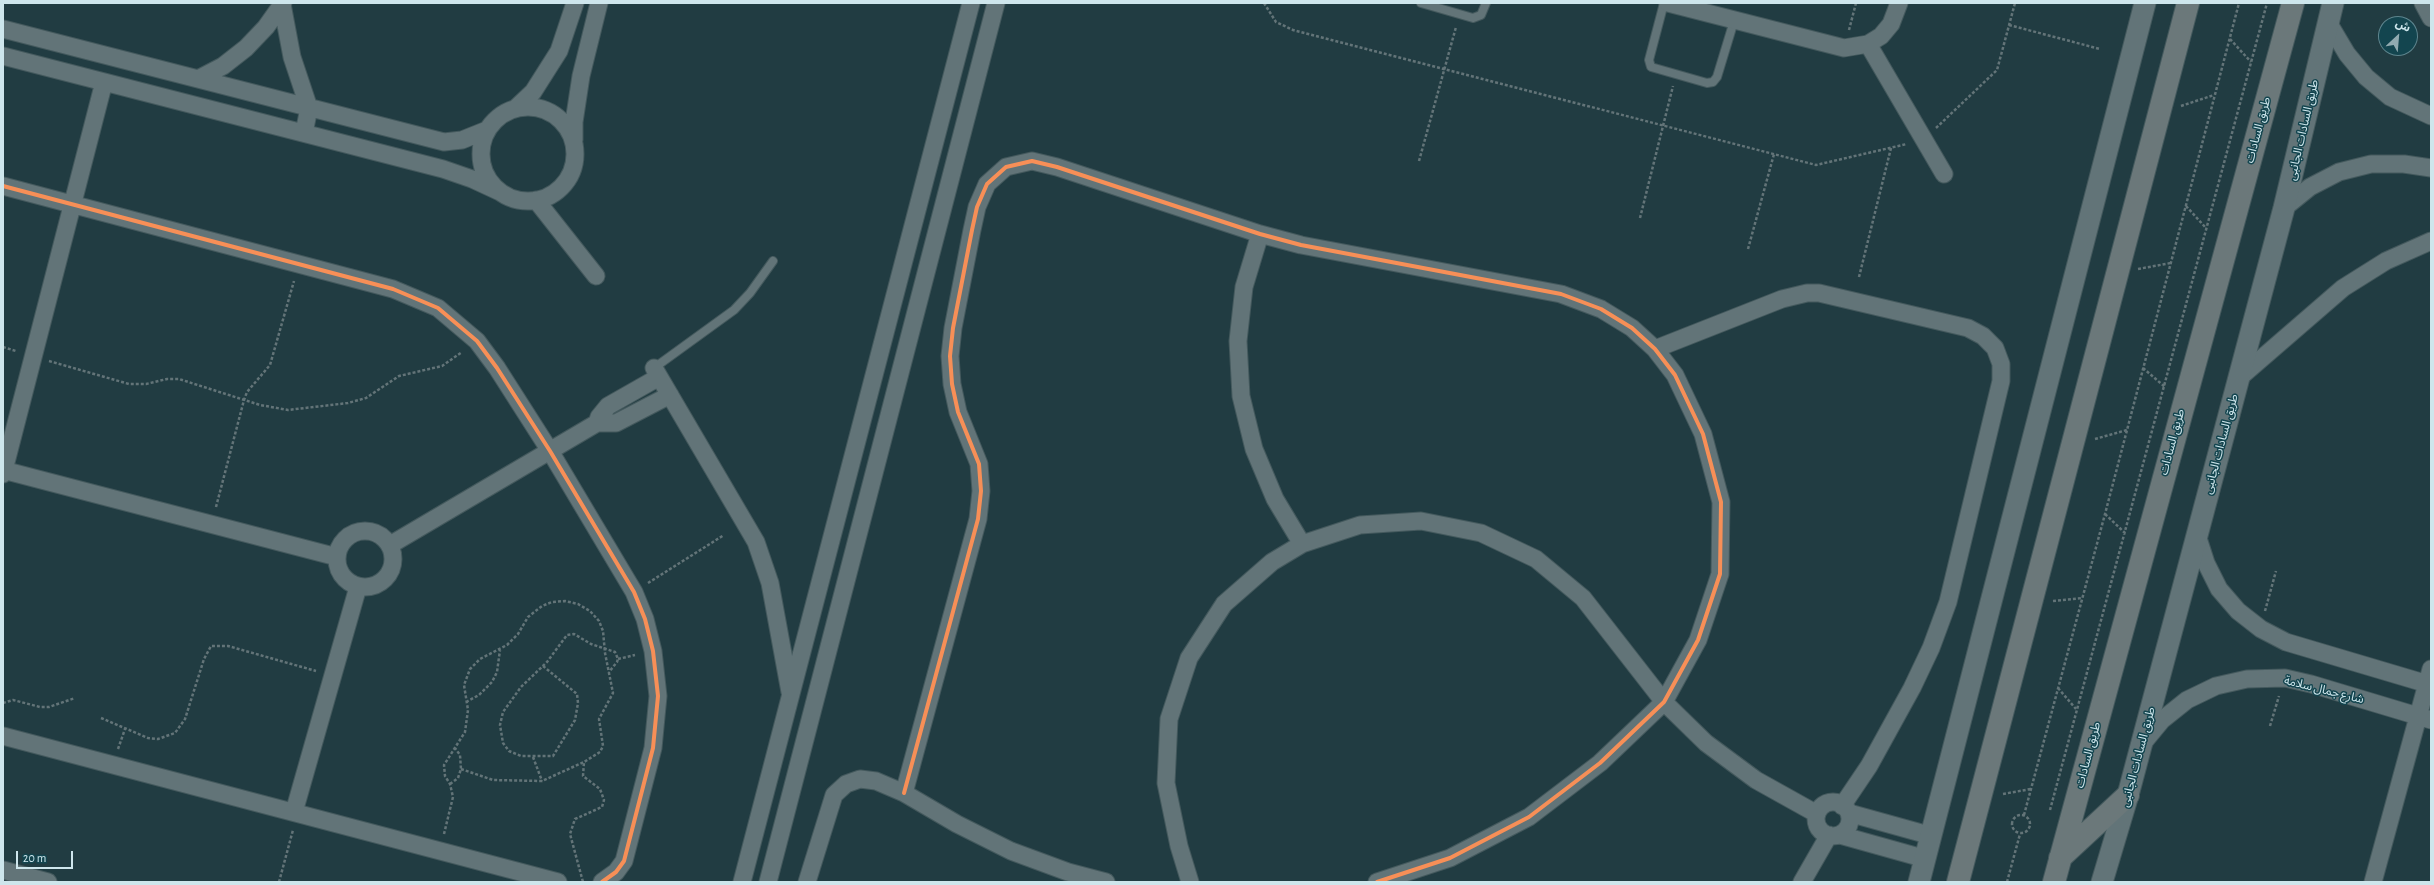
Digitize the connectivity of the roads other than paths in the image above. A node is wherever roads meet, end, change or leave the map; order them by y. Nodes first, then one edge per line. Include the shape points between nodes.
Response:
1 (282, 3) edge
2 (575, 3) edge
3 (599, 3) edge
4 (971, 3) edge
5 (996, 3) edge
6 (1421, 3) edge
7 (1486, 3) edge
8 (1664, 3) edge
9 (1668, 3) edge
10 (1899, 3) edge
11 (2145, 3) edge
12 (2188, 3) edge
13 (2293, 3) edge
14 (2423, 3) edge
15 (2331, 12) edge
16 (2431, 18) edge
17 (1734, 21) junction
18 (3, 30) edge
19 (1868, 44) junction
20 (3, 56) edge
21 (198, 79) junction
22 (104, 82) junction
23 (309, 108) junction
24 (516, 108) junction
25 (2431, 116) edge
26 (487, 130) junction
27 (304, 133) junction
28 (574, 145) junction
29 (930, 162) junction
30 (954, 167) junction
31 (2431, 168) edge
32 (1944, 174) dead end
33 (3, 186) edge
34 (500, 192) junction
35 (536, 200) junction
36 (72, 204) junction
37 (2284, 208) junction
38 (1260, 234) junction
39 (2431, 241) edge
40 (773, 261) dead end
41 (596, 276) dead end
42 (1655, 348) junction
43 (657, 372) junction
44 (2239, 378) junction
45 (670, 395) junction
46 (597, 423) junction
47 (550, 451) junction
48 (3, 472) edge
49 (2197, 535) junction
50 (1302, 544) junction
51 (390, 545) junction
52 (337, 557) junction
53 (358, 587) junction
54 (2430, 680) edge
55 (791, 698) junction
56 (1664, 702) junction
57 (2425, 718) edge
58 (3, 736) edge
59 (2141, 745) junction
60 (904, 793) junction
61 (2128, 795) junction
62 (1845, 809) junction
63 (296, 813) junction
64 (1818, 814) junction
65 (1834, 835) junction
66 (1932, 836) junction
67 (2060, 858) junction
68 (1926, 859) junction
69 (3, 870) edge
70 (48, 882) edge
71 (558, 882) edge
72 (602, 882) edge
73 (742, 882) edge
74 (768, 882) edge
75 (807, 882) edge
76 (1106, 882) edge
77 (1190, 882) edge
78 (1378, 882) edge
79 (1802, 882) edge
80 (1919, 882) edge
81 (1958, 882) edge
82 (2054, 882) edge
83 (2102, 882) edge
84 (2373, 882) edge

1 - 21 street via 266,27 246,48 223,66
1 - 23 street via 292,57
2 - 24 street via 559,51 533,92
3 - 28 street via 579,84
4 - 29 street
5 - 30 street
6 - 7 lane via 1473,18 1479,17
8 - 17 lane via 1650,64 1653,69 1707,83 1716,80
9 - 17 street
10 - 19 street via 1891,24 1881,36
11 - 66 street
12 - 81 main road
13 - 67 main road, طريق السادات
14 - 16 street
15 - 25 street via 2347,54 2366,78 2390,97
15 - 37 street, طريق السادات الجانبى
17 - 19 street via 1844,48
18 - 21 street
19 - 32 street
20 - 22 street
21 - 23 street
22 - 27 street
22 - 36 street
23 - 26 street via 444,142 462,140
23 - 27 street
24 - 26 street via 505,113
24 - 28 street via 541,108 553,114 570,133
26 - 34 street via 483,140 482,163 486,174
27 - 34 street via 443,169
28 - 35 street via 575,157 567,180 548,196
29 - 30 street
29 - 55 street
30 - 74 street
31 - 37 street via 2404,164 2371,164 2339,172 2310,187
33 - 36 street
34 - 35 street via 511,198
35 - 41 street
36 - 47 street via 393,289 438,308 477,341
36 - 48 street
37 - 44 street, طريق السادات الجانبى
38 - 42 street via 1301,245 1561,294 1601,309 1632,328
38 - 50 street via 1244,287 1238,341 1241,396 1254,449 1275,499
38 - 60 street via 1032,162 1006,167 987,184 977,207 972,230 950,356 958,412 978,464 981,491 978,519
39 - 44 street via 2386,261 2343,288
40 - 43 lane via 738,307
42 - 56 street via 1675,375 1703,434 1721,502 1720,574 1698,640
42 - 62 street via 1782,299 1819,293 1968,328 1984,336 1995,348 2001,364 2001,381 1948,602 1931,648 1912,688
43 - 45 street
43 - 46 street via 608,406 599,416
44 - 49 street, طريق السادات الجانبى
45 - 46 street via 616,423
45 - 55 street via 748,526 764,560
46 - 47 street
47 - 51 street
47 - 72 street via 634,592 645,619 653,651 658,696 653,748 629,849 624,862 616,872
48 - 52 street
49 - 54 street via 2206,563 2219,589 2238,611 2260,629 2286,642
49 - 59 street, طريق السادات الجانبى
50 - 56 street via 1360,525 1421,521 1481,533 1536,559 1583,598
50 - 77 street via 1272,562 1224,604 1189,658 1169,719 1166,783 1179,846
51 - 52 street via 376,533 358,532 343,541
51 - 53 street via 393,563 385,580 377,585
52 - 53 street via 340,572 345,579
53 - 63 street
54 - 57 street
55 - 73 street
56 - 64 street via 1706,743 1756,780
56 - 78 street via 1600,764 1529,817 1450,858
57 - 59 street, شارع جمال سلامة via 2285,678 2247,679 2216,686 2187,700 2162,720
57 - 84 street
58 - 63 street
59 - 61 street, طريق السادات الجانبى
60 - 75 street via 876,781 860,779 846,784 834,795
60 - 76 street via 957,824 1012,851 1068,872
61 - 67 main road
61 - 83 street, طريق السادات الجانبى
62 - 64 street via 1828,804
62 - 65 street via 1848,828
62 - 66 street
63 - 71 street
64 - 65 street via 1816,819 1820,830
65 - 68 street
65 - 79 street
66 - 68 street
67 - 82 main road, طريق السادات
68 - 80 street
69 - 70 street

